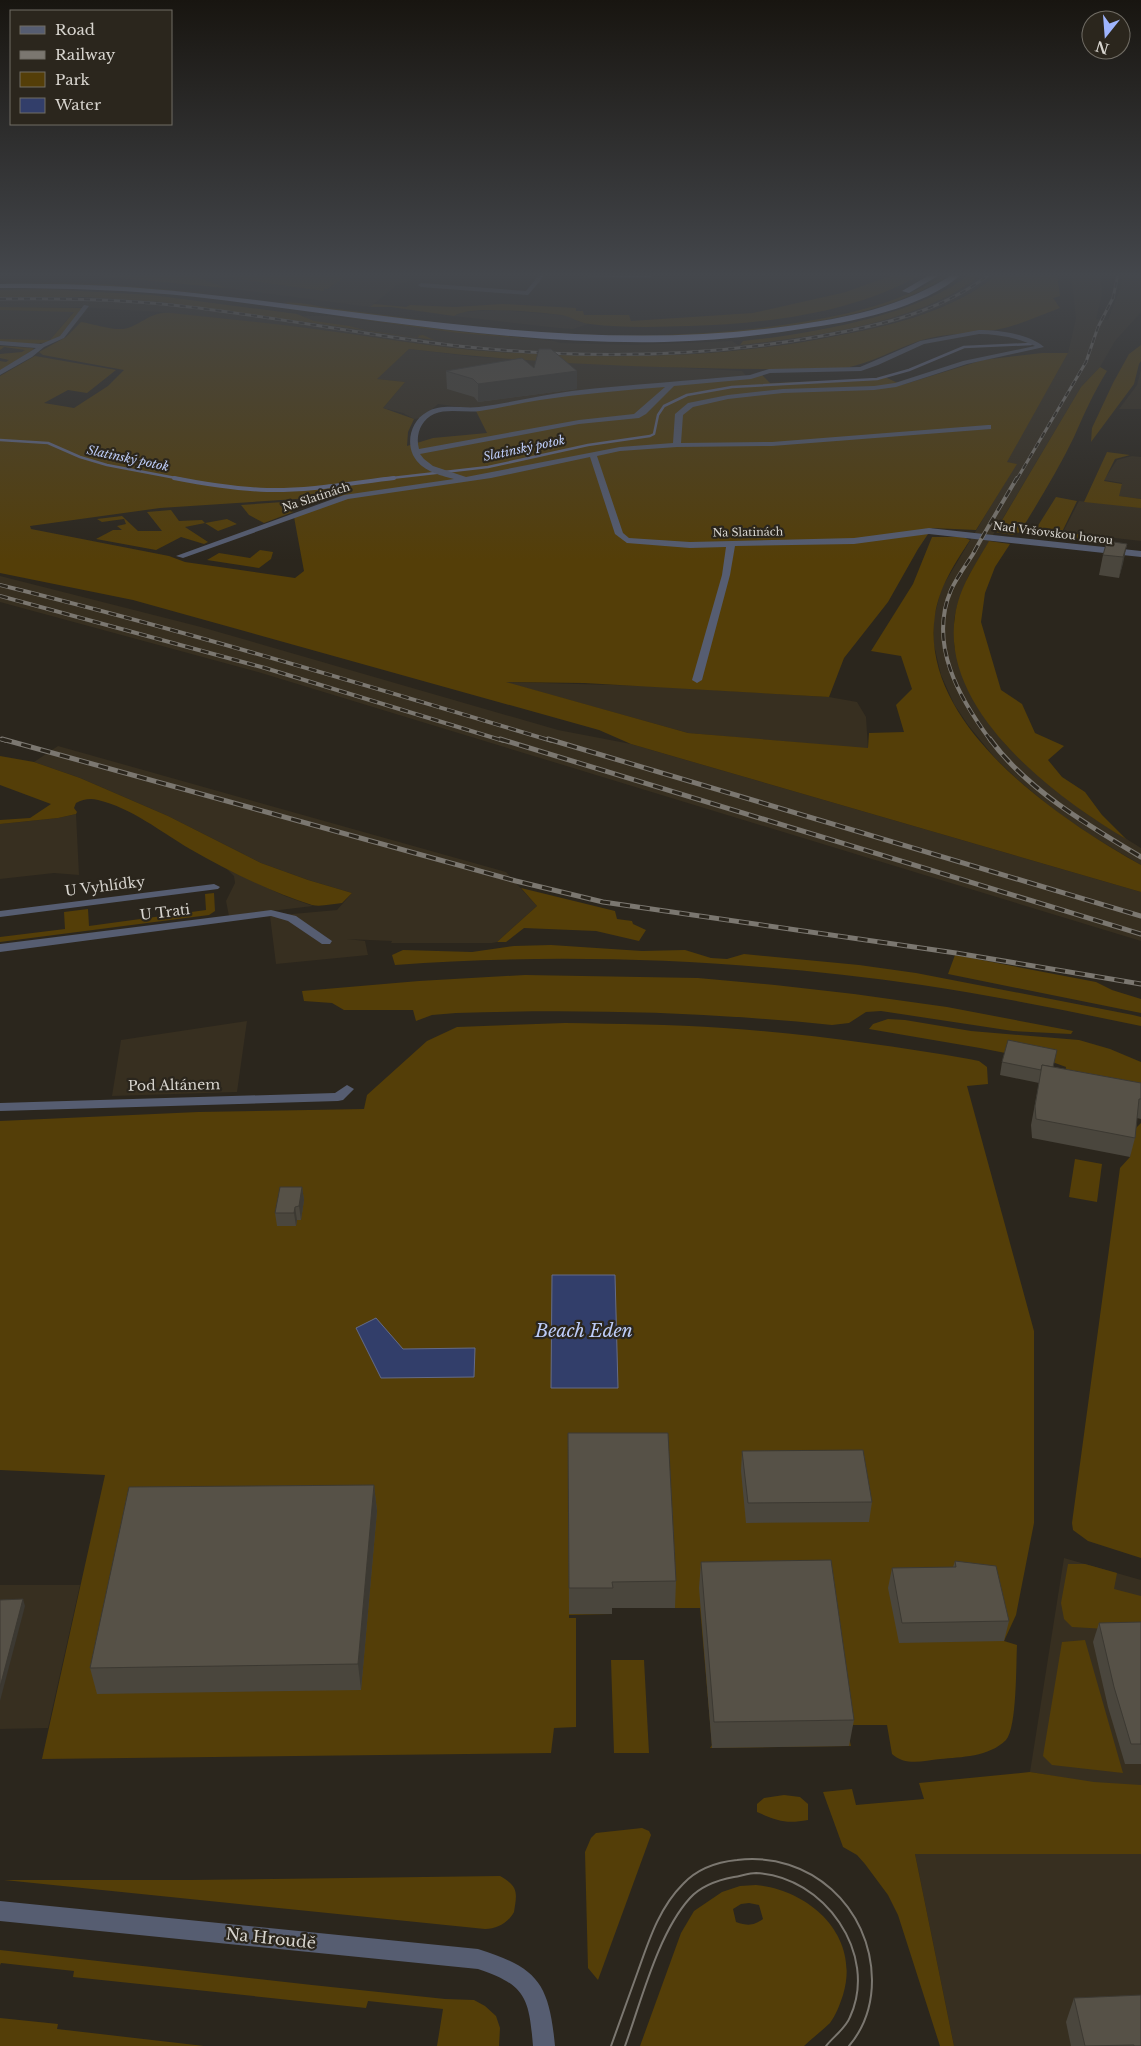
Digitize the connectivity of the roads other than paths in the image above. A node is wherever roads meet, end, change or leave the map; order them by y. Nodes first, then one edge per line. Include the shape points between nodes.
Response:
1 (816, 369) edge
2 (941, 369) edge
3 (671, 385) junction
4 (988, 428) dead end
5 (677, 446) junction
6 (416, 452) junction
7 (592, 454) junction
8 (463, 479) junction
9 (963, 534) joint
10 (731, 544) junction
11 (1141, 554) edge
12 (180, 556) dead end
13 (697, 680) dead end
14 (214, 887) dead end
15 (0, 914) edge
16 (326, 941) dead end
17 (0, 948) edge
18 (347, 1089) dead end
19 (0, 1107) edge
20 (0, 1911) edge
21 (544, 2046) edge

1 - 3 street via 769,371 751,377
2 - 5 street via 887,386 783,391 704,401 679,414
3 - 6 street via 636,416 585,421
3 - 6 street via 548,397 477,410 438,410 419,424 414,435
4 - 5 street, Na Slatinách via 772,444
5 - 7 street, Na Slatinách via 628,448
6 - 8 street, Na Slatinách via 421,461 438,471
7 - 8 street, Na Slatinách via 509,473
7 - 10 street, Na Slatinách via 619,534 626,540 662,544
8 - 12 street, Na Slatinách via 347,497
9 - 10 street, Na Slatinách via 929,531 854,541
9 - 11 street, Nad Vršovskou horou
10 - 13 street via 726,575
14 - 15 street, U Vyhlídky
16 - 17 street, U Trati via 292,918 271,913
18 - 19 street, Pod Altánem via 338,1097
20 - 21 street, Na Hroudě via 489,1962 525,1980 533,1990 539,2007

